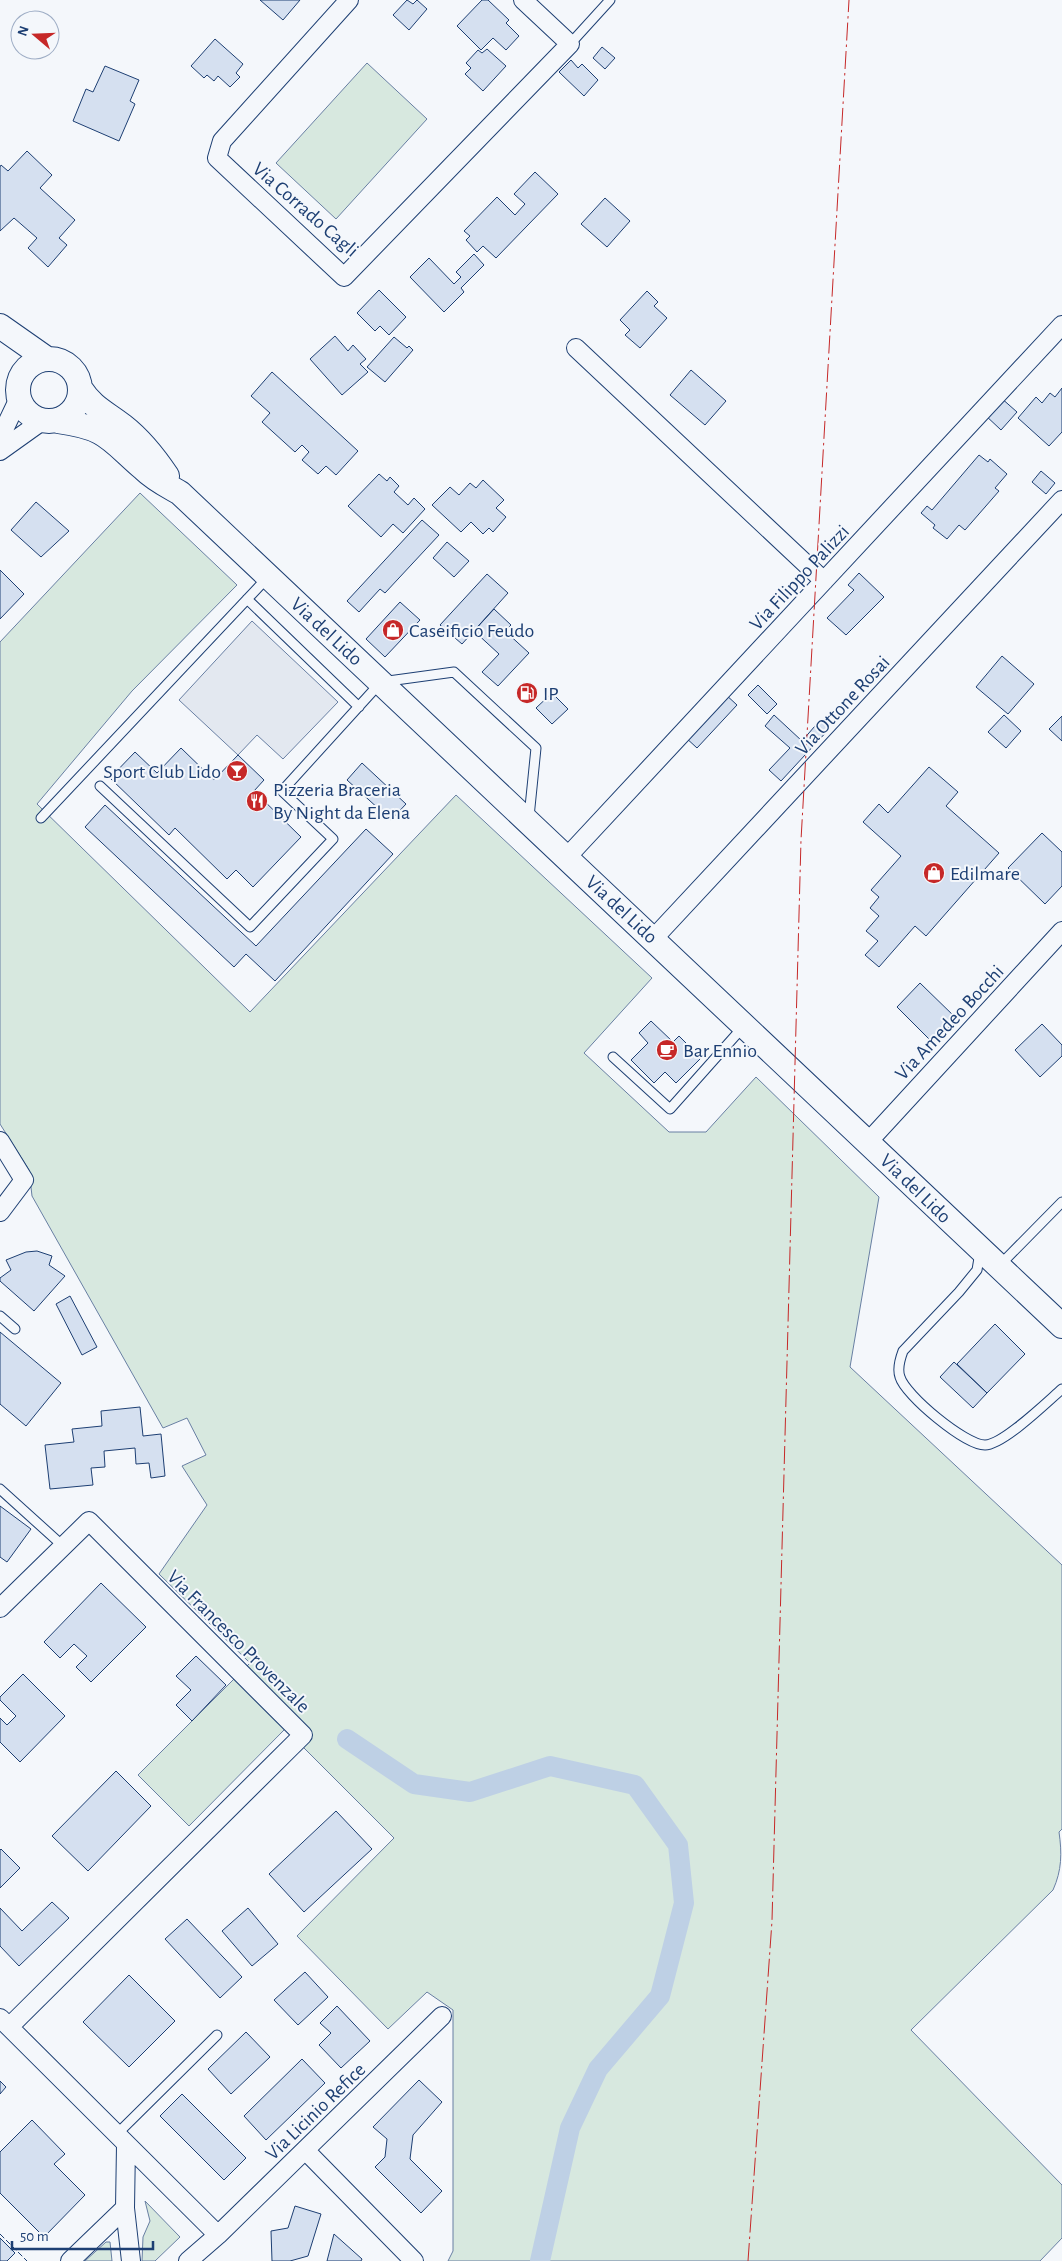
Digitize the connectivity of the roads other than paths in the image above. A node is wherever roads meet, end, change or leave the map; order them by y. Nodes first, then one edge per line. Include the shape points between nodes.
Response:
1 (350, 0) edge
2 (523, 0) edge
3 (610, 0) edge
4 (570, 44) junction
5 (1062, 325) edge
6 (0, 326) edge
7 (0, 336) edge
8 (576, 348) dead end
9 (47, 359) junction
10 (22, 375) junction
11 (80, 388) junction
12 (19, 398) junction
13 (50, 421) junction
14 (0, 438) edge
15 (0, 450) edge
16 (180, 494) junction
17 (1062, 500) edge
18 (268, 576) junction
19 (824, 581) junction
20 (247, 599) junction
21 (381, 682) junction
22 (359, 707) junction
23 (100, 786) dead end
24 (41, 818) dead end
25 (529, 822) junction
26 (567, 857) junction
27 (1062, 931) edge
28 (653, 939) junction
29 (745, 1025) junction
30 (613, 1057) dead end
31 (0, 1142) edge
32 (868, 1142) junction
33 (1062, 1202) edge
34 (0, 1212) edge
35 (980, 1250) junction
36 (998, 1267) junction
37 (0, 1316) edge
38 (1062, 1326) edge
39 (15, 1329) dead end
40 (1062, 1389) edge
41 (0, 1489) edge
42 (63, 1546) junction
43 (0, 1608) edge
44 (442, 2016) dead end
45 (4, 2022) edge
46 (217, 2035) dead end
47 (121, 2140) junction
48 (305, 2150) junction
49 (125, 2208) junction
50 (218, 2235) junction
51 (70, 2261) edge
52 (131, 2261) edge
53 (188, 2261) edge
54 (414, 2261) edge

1 - 4 street, Via Corrado Cagli via 222,141 217,158 344,277
2 - 4 street
3 - 4 lane
5 - 19 street, Via Filippo Palizzi
6 - 9 main road
7 - 10 main road via 18,362
8 - 19 street
9 - 10 main road via 37,361
9 - 11 main road via 70,366
10 - 12 main road
11 - 13 main road via 75,408 67,416
11 - 16 main road, Via del Lido via 98,410 144,445
12 - 13 main road via 27,413
12 - 14 street
13 - 15 street
13 - 16 main road, Via del Lido via 84,424 106,434 145,471
16 - 18 main road, Via del Lido
17 - 28 street, Via Ottone Rosai
18 - 20 lane
18 - 21 main road, Via del Lido
19 - 26 street, Via Filippo Palizzi
20 - 22 lane
20 - 24 lane
21 - 22 lane
21 - 25 main road, Via del Lido
21 - 25 lane via 454,672 536,748
22 - 23 lane via 282,791 333,839 250,927
25 - 26 main road, Via del Lido
26 - 28 main road, Via del Lido
27 - 32 street, Via Amedeo Bocchi
28 - 29 main road, Via del Lido
29 - 30 lane via 670,1109
29 - 32 main road, Via del Lido
31 - 34 street via 24,1180
32 - 35 main road, Via del Lido
33 - 36 lane
35 - 36 main road, Via del Lido
35 - 40 lane via 976,1270 960,1292 904,1351 899,1362 899,1376 905,1387 955,1433 986,1445 1005,1437
36 - 38 main road, Via del Lido
37 - 39 lane
41 - 42 lane
42 - 43 street, Via Francesco Provenzale
42 - 45 street, Via Francesco Provenzale via 88,1521 303,1735
44 - 48 street, Via Licinio Refice
45 - 47 street
46 - 47 lane
47 - 49 street
47 - 50 street
48 - 50 street, Via Licinio Refice
48 - 54 street
49 - 51 street
49 - 52 street
50 - 53 street, Via Licinio Refice

